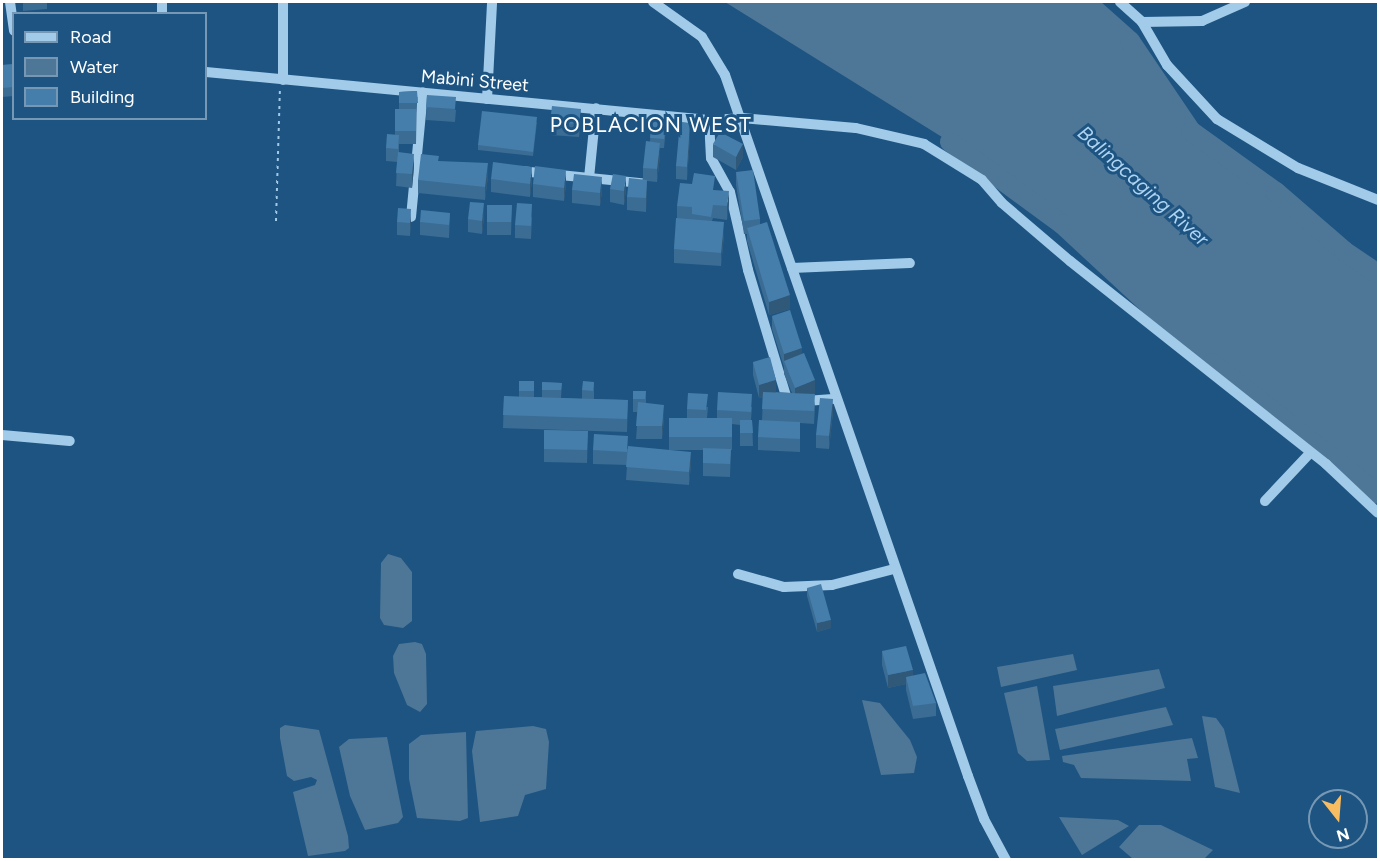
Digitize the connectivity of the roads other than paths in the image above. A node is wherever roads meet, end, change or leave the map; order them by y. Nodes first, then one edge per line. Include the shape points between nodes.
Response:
1 (283, 2) edge
2 (492, 2) edge
3 (653, 2) edge
4 (1119, 2) edge
5 (1245, 2) edge
6 (1142, 22) junction
7 (207, 72) edge
8 (281, 80) junction
9 (423, 93) junction
10 (488, 99) junction
11 (596, 108) junction
12 (742, 118) junction
13 (709, 120) junction
14 (509, 170) edge
15 (589, 178) junction
16 (642, 183) edge
17 (1378, 200) edge
18 (411, 217) edge
19 (910, 263) dead end
20 (792, 268) junction
21 (836, 398) junction
22 (2, 435) edge
23 (70, 441) dead end
24 (1310, 453) junction
25 (1265, 501) dead end
26 (1378, 513) edge
27 (894, 569) junction
28 (738, 574) dead end
29 (1005, 860) edge

1 - 8 street
2 - 10 street
3 - 12 street via 682,20 711,47
4 - 6 street
5 - 6 street via 1202,21
6 - 17 street via 1167,65 1217,119 1298,168
7 - 8 street, Mabini Street
8 - 9 street, Mabini Street
9 - 10 street, Mabini Street
9 - 18 street via 422,161
10 - 11 street, Mabini Street
11 - 13 street, Mabini Street
11 - 15 street
12 - 13 street, Mabini Street
12 - 20 street
12 - 24 street, Mabini Street via 856,128 924,144 953,159 982,180 1002,203 1070,261
13 - 21 street via 711,158 730,192 748,270 787,399 792,402
14 - 15 street
15 - 16 street
19 - 20 street
20 - 21 street
21 - 27 street
22 - 23 street
24 - 25 street
24 - 26 street, Mabini Street
27 - 28 street via 832,585 784,587
27 - 29 street via 984,819

